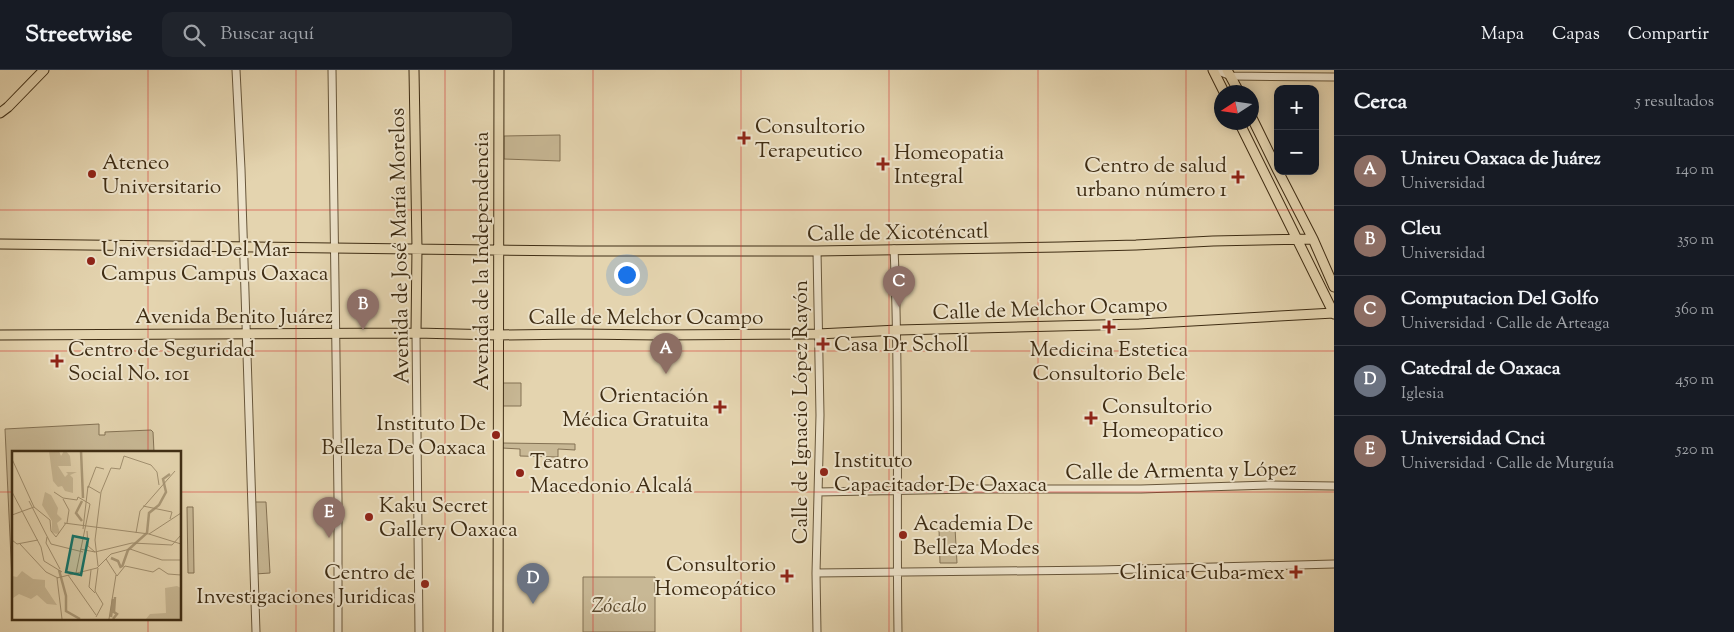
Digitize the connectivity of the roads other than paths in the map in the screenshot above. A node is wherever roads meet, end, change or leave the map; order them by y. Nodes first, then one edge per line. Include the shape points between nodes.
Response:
1 (44, 70) edge
2 (236, 70) edge
3 (332, 70) edge
4 (414, 70) edge
5 (499, 70) edge
6 (1214, 70) edge
7 (1229, 73) edge
8 (1334, 77) edge
9 (1221, 85) edge
10 (1235, 85) edge
11 (0, 113) edge
12 (1243, 130) edge
13 (1258, 130) edge
14 (1274, 163) edge
15 (1280, 175) edge
16 (1297, 239) junction
17 (1312, 240) junction
18 (0, 244) edge
19 (244, 247) junction
20 (334, 247) junction
21 (417, 248) junction
22 (894, 249) junction
23 (498, 250) junction
24 (818, 251) junction
25 (1334, 287) edge
26 (1334, 313) edge
27 (898, 330) junction
28 (416, 333) junction
29 (336, 334) junction
30 (818, 334) junction
31 (246, 335) junction
32 (498, 335) junction
33 (0, 336) edge
34 (1334, 486) edge
35 (896, 490) junction
36 (818, 492) junction
37 (1334, 564) edge
38 (816, 572) junction
39 (897, 572) junction
40 (256, 632) edge
41 (338, 632) edge
42 (419, 632) edge
43 (498, 632) edge
44 (817, 632) edge
45 (898, 632) edge

1 - 11 main road
2 - 19 street
3 - 20 street
4 - 21 main road, Avenida de José María Morelos
5 - 23 main road, Avenida de la Independencia
6 - 7 street
6 - 9 main road
7 - 8 street
7 - 10 main road
12 - 16 main road
13 - 14 main road
15 - 17 main road
16 - 17 main road, Calle de Xicoténcatl
16 - 22 main road, Calle de Xicoténcatl
16 - 26 main road
17 - 25 main road
18 - 19 main road, Calle de Xicoténcatl
19 - 20 main road, Calle de Xicoténcatl
19 - 31 street
20 - 21 main road, Calle de Xicoténcatl
20 - 29 street
21 - 23 main road, Calle de Xicoténcatl
21 - 28 main road, Avenida de José María Morelos
22 - 24 main road, Calle de Xicoténcatl
22 - 27 street
23 - 24 main road, Calle de Xicoténcatl
23 - 32 main road, Avenida de la Independencia
24 - 30 street, Calle de Ignacio López Rayón
26 - 27 main road, Calle de Melchor Ocampo via 1140,324
27 - 30 main road, Calle de Melchor Ocampo
27 - 35 street
28 - 29 main road, Avenida Benito Juárez
28 - 32 main road, Avenida Benito Juárez
28 - 42 street, Avenida de José María Morelos
29 - 31 main road, Avenida Benito Juárez
29 - 41 street
30 - 32 main road, Calle de Melchor Ocampo
30 - 36 street, Calle de Ignacio López Rayón
31 - 33 main road, Avenida Benito Juárez
31 - 40 street
32 - 43 main road, Avenida de la Independencia
34 - 35 street, Calle de Armenta y López
35 - 36 street, Calle de Armenta y López
35 - 39 street
36 - 38 street, Calle de Ignacio López Rayón
37 - 39 street
38 - 39 street
38 - 44 street, Calle de Ignacio López Rayón
39 - 45 street

